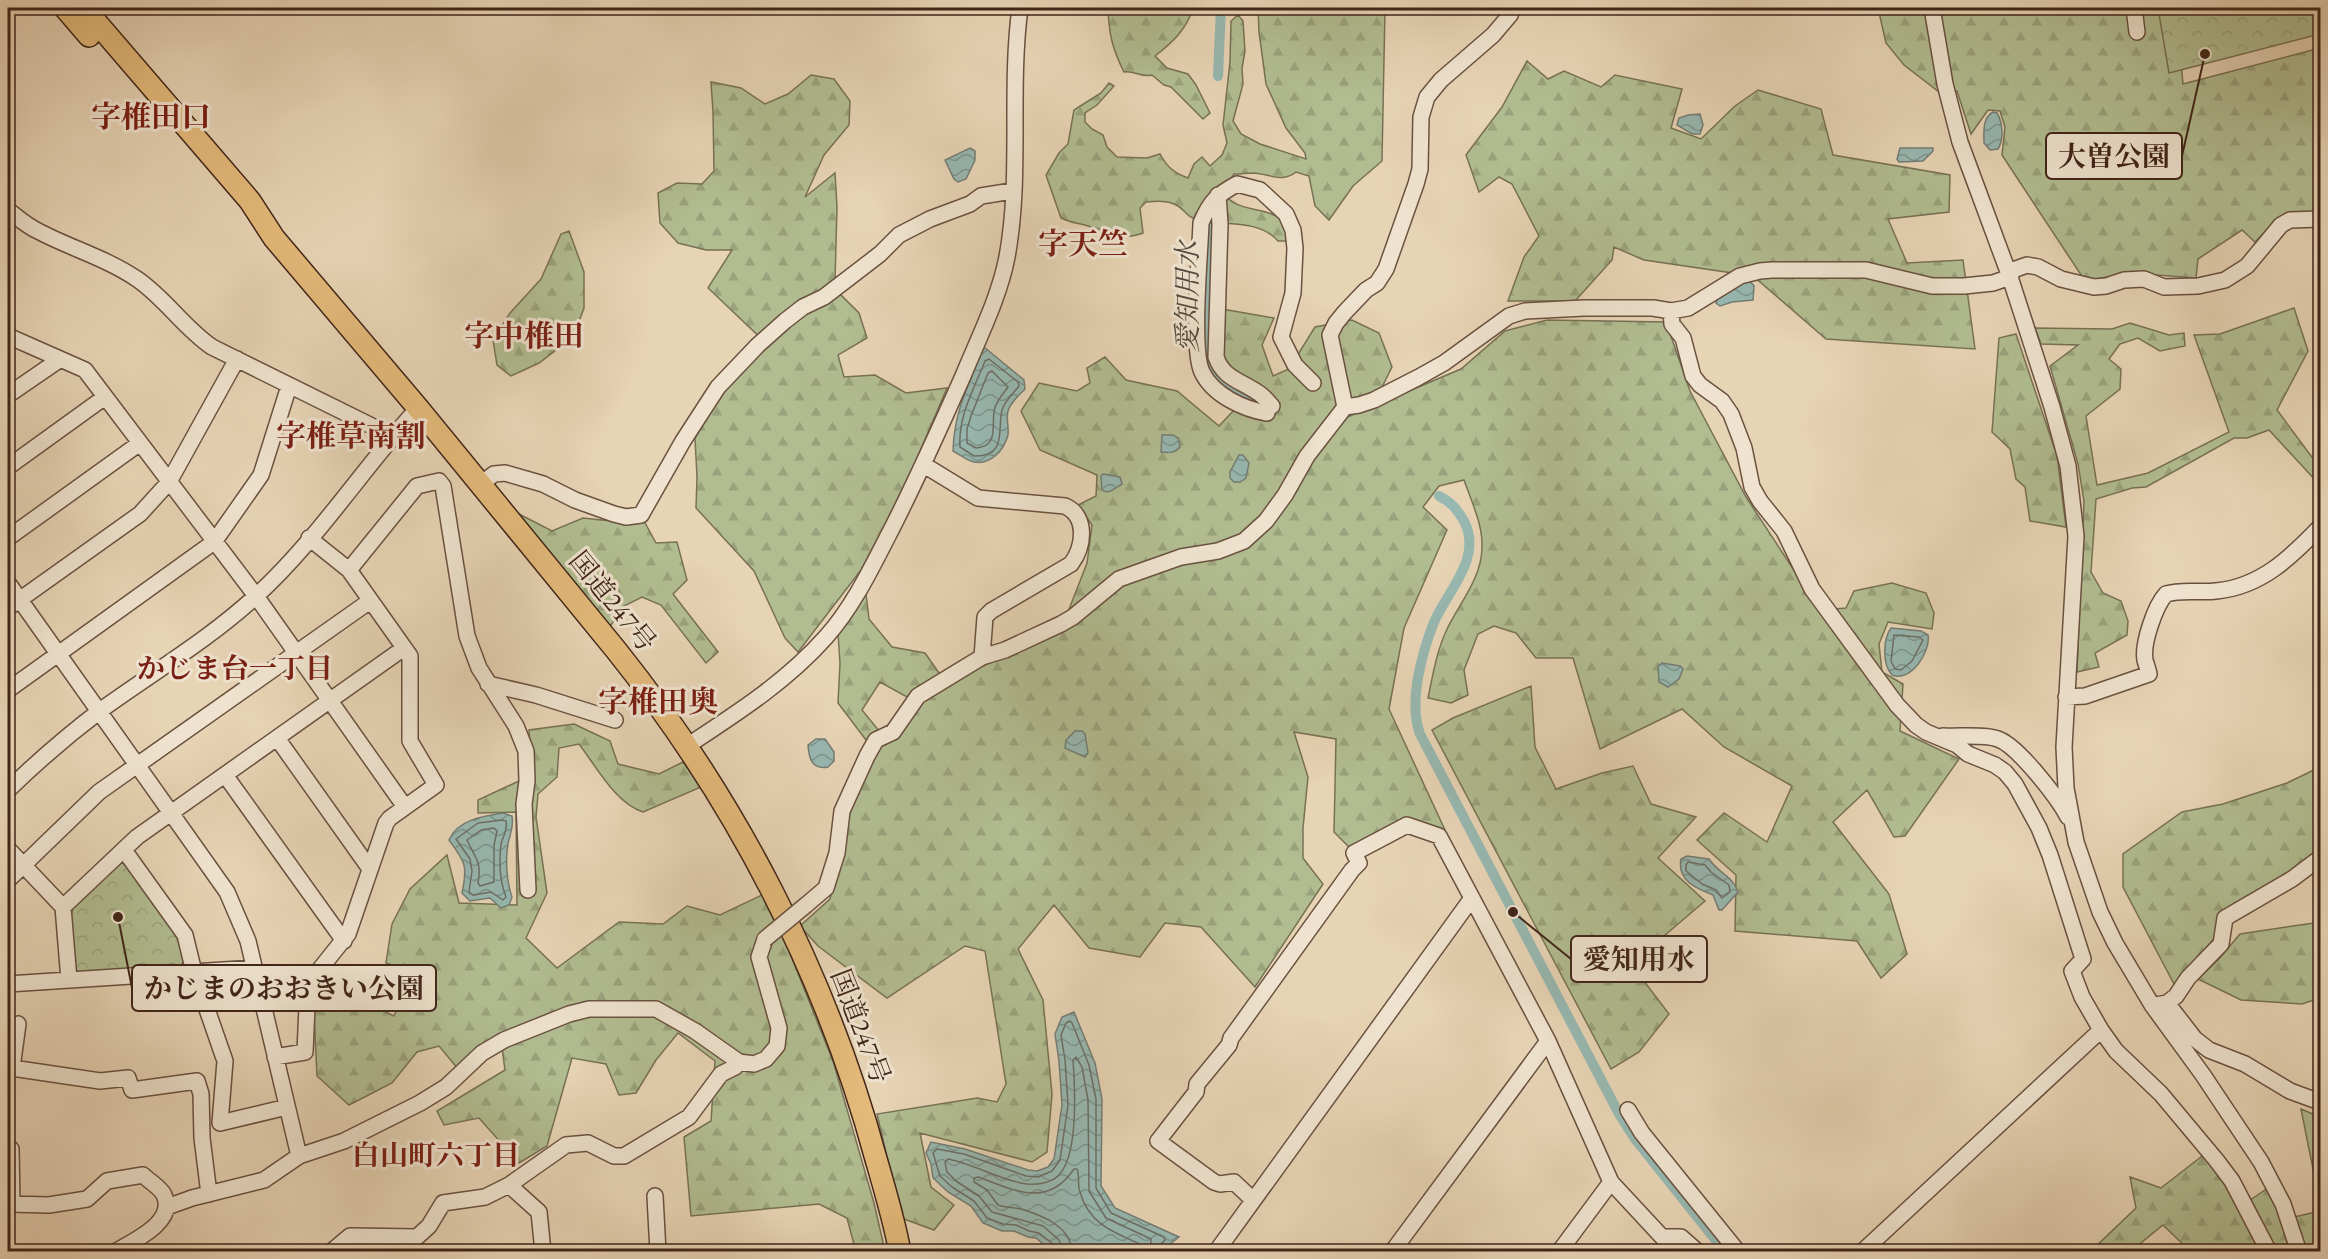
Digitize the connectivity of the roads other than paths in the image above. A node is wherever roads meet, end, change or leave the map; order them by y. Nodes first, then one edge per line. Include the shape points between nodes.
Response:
1 (64, 8) edge
2 (84, 8) edge
3 (1020, 8) edge
4 (1513, 8) edge
5 (1932, 8) edge
6 (2133, 8) edge
7 (2137, 32) dead end
8 (1012, 191) junction
9 (8, 210) edge
10 (2320, 219) edge
11 (274, 238) junction
12 (2010, 278) junction
13 (1671, 311) junction
14 (8, 336) edge
15 (237, 359) junction
16 (59, 360) junction
17 (1313, 383) dead end
18 (289, 386) junction
19 (8, 395) edge
20 (105, 397) junction
21 (1345, 406) junction
22 (418, 408) junction
23 (1270, 410) dead end
24 (392, 436) junction
25 (140, 443) junction
26 (924, 465) junction
27 (8, 467) edge
28 (169, 482) junction
29 (482, 484) junction
30 (2320, 527) edge
31 (8, 538) edge
32 (309, 538) junction
33 (214, 542) junction
34 (349, 570) junction
35 (8, 583) edge
36 (256, 597) junction
37 (370, 601) junction
38 (14, 604) edge
39 (404, 648) junction
40 (57, 653) junction
41 (296, 653) junction
42 (982, 657) junction
43 (488, 684) junction
44 (8, 690) edge
45 (2066, 697) junction
46 (330, 701) junction
47 (99, 712) junction
48 (615, 720) dead end
49 (1937, 736) junction
50 (277, 738) junction
51 (687, 746) junction
52 (137, 766) junction
53 (225, 775) junction
54 (8, 790) edge
55 (405, 807) junction
56 (172, 812) junction
57 (2072, 824) junction
58 (8, 849) edge
59 (124, 850) junction
60 (2320, 858) edge
61 (23, 865) junction
62 (370, 869) junction
63 (8, 880) edge
64 (528, 890) dead end
65 (1472, 898) junction
66 (63, 907) junction
67 (344, 941) junction
68 (254, 968) junction
69 (194, 972) junction
70 (69, 980) junction
71 (8, 984) edge
72 (2159, 1004) junction
73 (18, 1024) dead end
74 (2102, 1030) junction
75 (1548, 1041) junction
76 (275, 1057) junction
77 (739, 1062) junction
78 (2320, 1102) edge
79 (287, 1107) junction
80 (1628, 1110) dead end
81 (8, 1146) edge
82 (299, 1156) junction
83 (1611, 1182) junction
84 (508, 1185) junction
85 (209, 1194) junction
86 (655, 1196) dead end
87 (1252, 1199) junction
88 (10, 1204) edge
89 (167, 1207) junction
90 (1663, 1237) junction
91 (115, 1251) edge
92 (331, 1251) edge
93 (543, 1251) edge
94 (658, 1251) edge
95 (900, 1251) edge
96 (1216, 1251) edge
97 (1392, 1251) edge
98 (1559, 1251) edge
99 (1676, 1251) edge
100 (1698, 1251) edge
101 (1738, 1251) edge
102 (1862, 1251) edge
103 (2269, 1251) edge
104 (2299, 1251) edge

1 - 11 highway, 国道247号 via 240,208
2 - 11 highway, 国道247号 via 250,201
3 - 8 street
4 - 21 street via 1493,35 1427,97 1419,128 1420,169 1386,269 1377,283 1345,312 1330,335
5 - 12 street via 1959,142
6 - 7 street
8 - 26 street via 1010,239 999,290
8 - 29 street via 981,196 899,236 824,297 803,307 778,327 718,387 682,441 641,515 614,514 506,473 494,474
9 - 15 street via 38,231 136,279 204,341
10 - 12 street via 2290,220 2281,225 2242,270 2225,280 2198,286 2164,287 2144,279 2094,287 2027,265 2013,270
11 - 22 highway, 国道247号
12 - 13 street via 1964,286 1932,286 1866,270 1760,271 1740,276 1688,308
12 - 45 street via 2061,438 2073,502 2075,579
13 - 21 street via 1524,311 1509,316 1419,377 1374,400
13 - 49 street via 1672,324 1683,338 1693,376 1731,414 1744,448 1752,487 1784,531 1812,589 1897,705 1916,725
14 - 16 street
15 - 18 street
15 - 28 street
16 - 19 street
16 - 20 street via 85,370
17 - 23 street via 1295,364 1281,337 1289,312 1294,271 1293,230 1286,214 1260,190 1237,184 1218,195 1216,357 1223,371 1259,393
18 - 24 street
18 - 33 street via 261,475
20 - 25 street
20 - 27 street
21 - 42 street via 1306,456 1266,521 1244,541 1218,551 1181,556 1119,579 1061,624
22 - 24 street
22 - 29 highway, 国道247号
24 - 32 street
25 - 28 street
25 - 31 street
26 - 42 street via 978,498 1065,506 1074,510 1081,523 1079,554 1071,564 985,616
26 - 51 street via 877,558 828,635 774,688
28 - 33 street
28 - 38 street via 140,514
29 - 51 highway, 国道247号 via 646,686
30 - 45 street via 2274,571 2256,581 2218,591 2166,594 2156,611 2147,642 2144,658 2150,674 2085,696
32 - 34 street
32 - 36 street
33 - 36 street
33 - 40 street
34 - 37 street
34 - 43 street via 417,486 439,481 443,486 467,636
35 - 38 street
36 - 41 street
36 - 47 street
37 - 39 street
37 - 41 street
38 - 40 street
39 - 46 street
39 - 55 street via 410,656 410,741 436,785
40 - 44 street
40 - 47 street
41 - 46 street
41 - 52 street
42 - 77 street, bridge via 918,696 893,732 876,740 842,811 837,853 826,888 765,939 759,957 776,1009 779,1037 772,1054 754,1064
43 - 48 street
43 - 64 street via 516,726 526,752
45 - 57 street via 2064,747
46 - 50 street
46 - 55 street
47 - 52 street
47 - 54 street via 52,748
49 - 57 street via 1996,738 2009,744 2065,810
49 - 74 street via 1995,765 2015,784 2050,855 2083,959 2072,971 2082,998
50 - 53 street
50 - 62 street
51 - 95 highway, 国道247号 via 765,876 811,972 864,1115
52 - 56 street
52 - 61 street via 99,792
53 - 56 street
53 - 67 street
55 - 62 street via 386,823
56 - 59 street
56 - 68 street via 227,892 248,941
57 - 72 street via 2086,874 2115,944
58 - 61 street
59 - 66 street
59 - 69 street via 185,935
60 - 72 street via 2310,868 2225,918 2222,944 2176,996
61 - 63 street
61 - 66 street
62 - 67 street
65 - 75 street
65 - 87 street
65 - 87 street via 1439,836 1407,825 1354,853 1359,863 1158,1141 1214,1182 1233,1182
66 - 70 street
67 - 76 street via 308,984 305,1052
68 - 69 street
68 - 76 street
69 - 70 street
69 - 79 street via 225,1060 220,1123
70 - 71 street
72 - 78 street via 2209,1050
72 - 104 street via 2261,1162 2283,1204
73 - 85 street via 12,1068 100,1081 128,1078 132,1090 197,1081
74 - 102 street
74 - 103 street via 2116,1051 2161,1094 2217,1161
75 - 83 street
75 - 97 street
76 - 79 street
77 - 82 street via 656,1009 589,1009 504,1040 420,1103 344,1142
77 - 84 street via 721,1074 689,1117 624,1156 614,1156 588,1143 566,1145
79 - 82 street
80 - 101 street via 1642,1133
81 - 88 street
82 - 85 street via 264,1180
83 - 90 street
83 - 98 street
84 - 92 street via 485,1197 443,1203 417,1237 351,1236
84 - 93 street via 539,1212
85 - 89 street
86 - 94 street
87 - 96 street
88 - 89 street via 49,1205 87,1199 107,1181 143,1175 164,1194
89 - 91 street via 156,1227
90 - 99 street
90 - 100 street via 1681,1237

